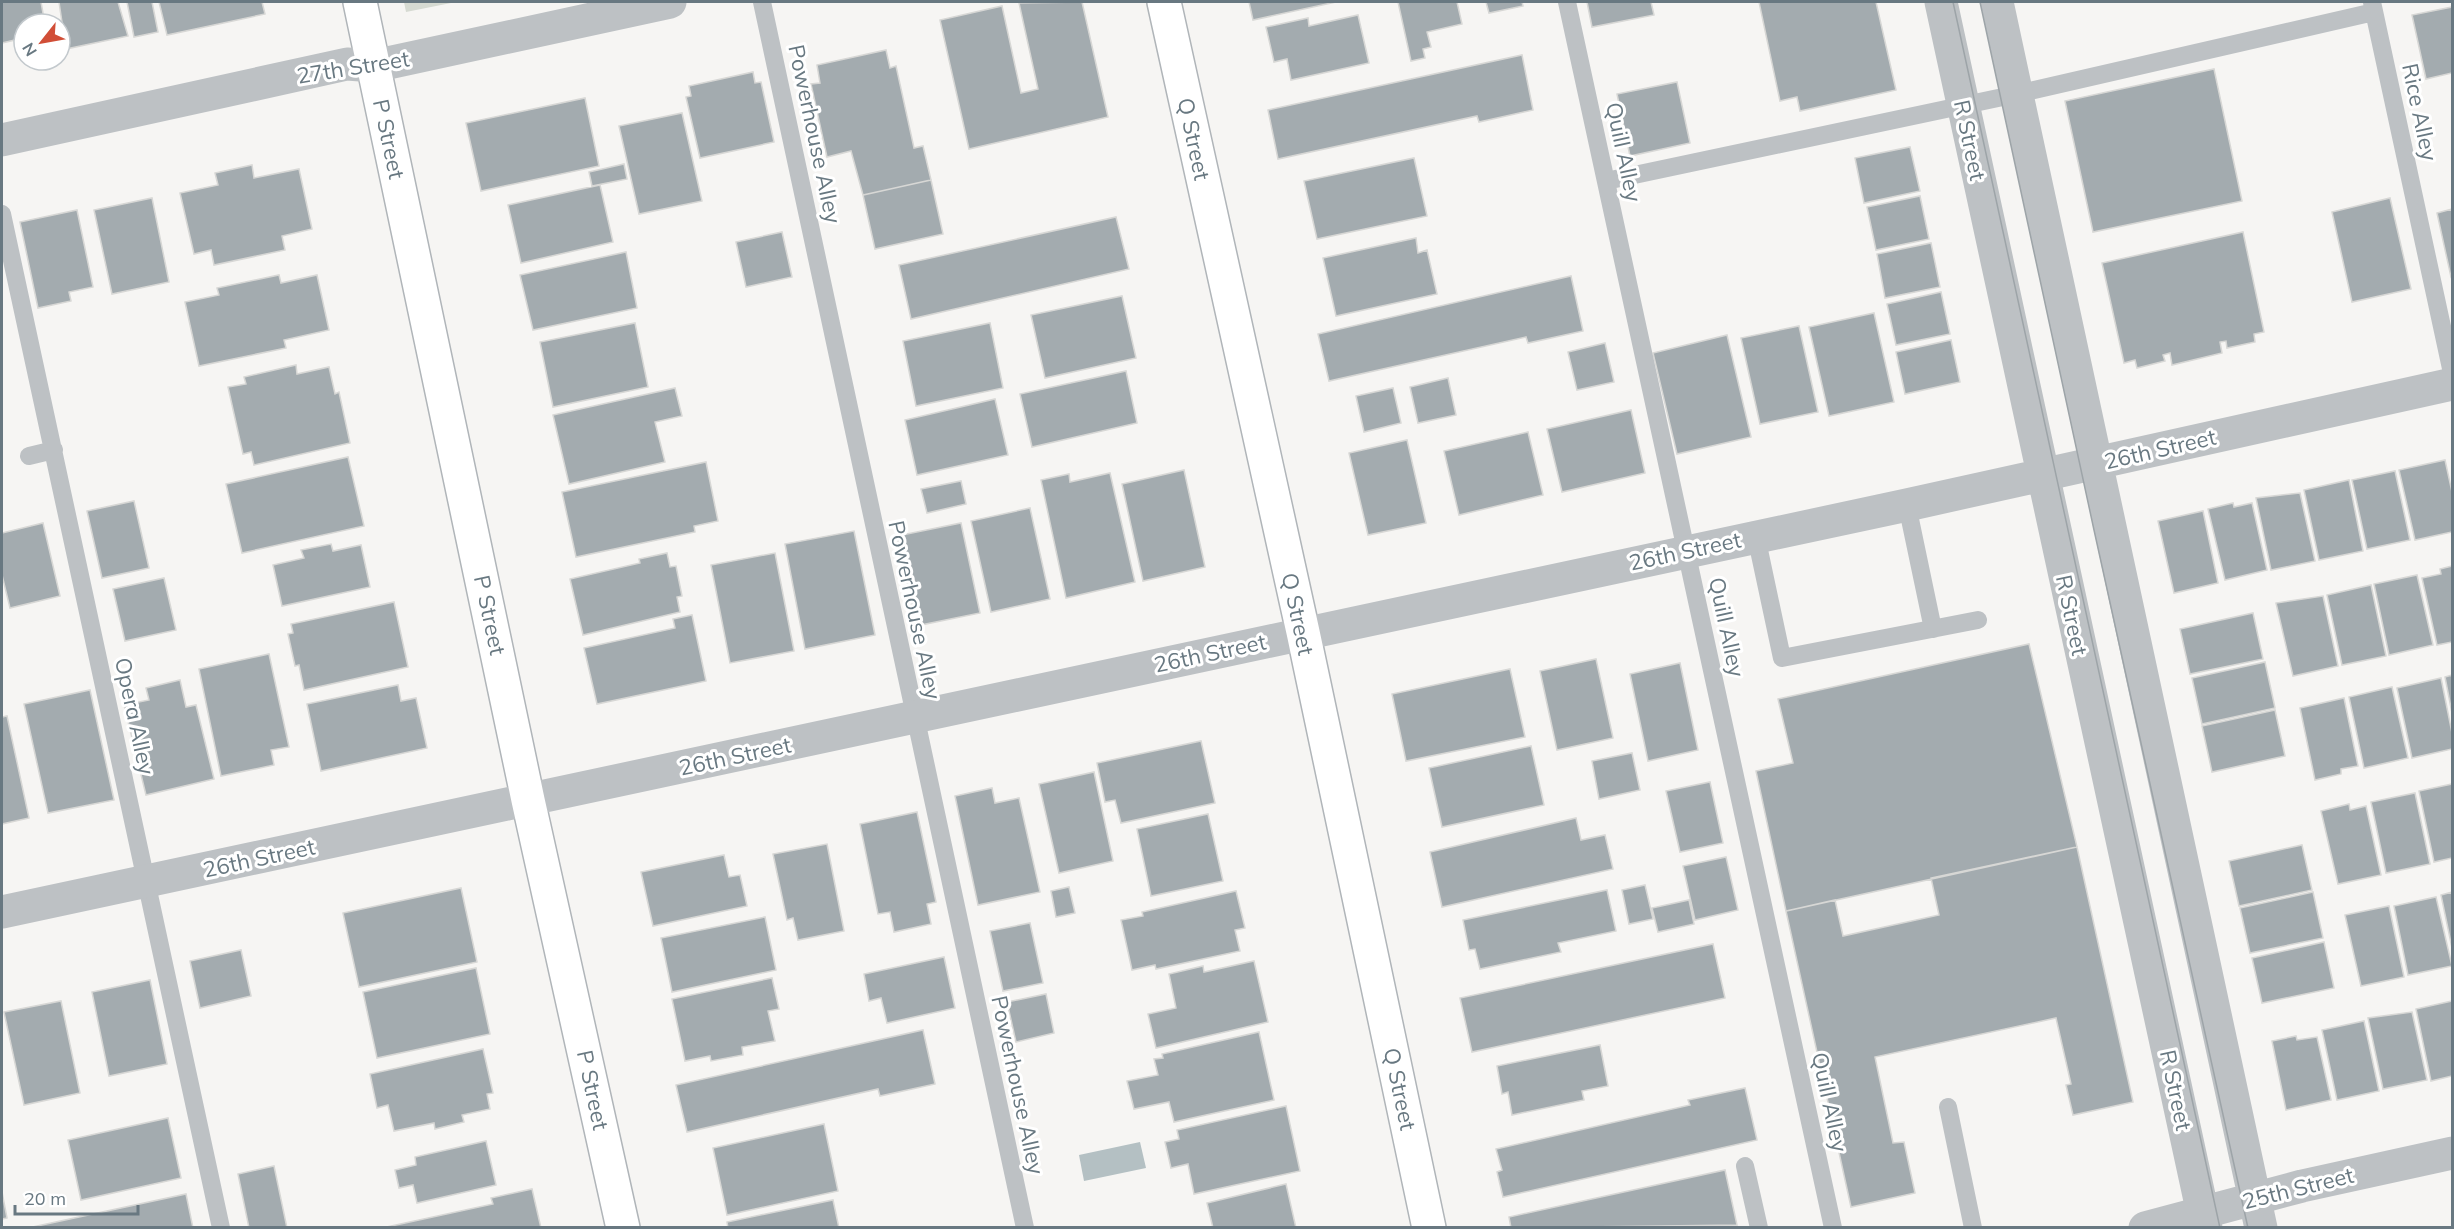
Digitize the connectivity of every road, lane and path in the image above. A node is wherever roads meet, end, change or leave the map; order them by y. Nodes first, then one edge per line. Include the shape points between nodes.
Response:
1 (360, 2) edge
2 (670, 2) edge
3 (762, 2) edge
4 (1164, 2) edge
5 (1567, 2) edge
6 (1941, 2) edge
7 (1997, 2) edge
8 (2373, 7) edge
9 (374, 66) junction
10 (2017, 94) junction
11 (1969, 104) junction
12 (2, 140) edge
13 (1605, 181) junction
14 (2, 214) edge
15 (2452, 374) edge
16 (2452, 384) edge
17 (54, 450) junction
18 (29, 456) dead end
19 (2097, 464) junction
20 (2041, 475) junction
21 (1907, 505) junction
22 (1756, 536) junction
23 (1686, 551) junction
24 (1978, 620) dead end
25 (1933, 629) junction
26 (1303, 632) junction
27 (914, 717) junction
28 (528, 800) junction
29 (146, 882) junction
30 (2, 912) edge
31 (1948, 1107) dead end
32 (2452, 1153) edge
33 (1745, 1166) dead end
34 (2258, 1213) edge
35 (2204, 1220) edge
36 (221, 1227) edge
37 (623, 1227) edge
38 (1025, 1227) edge
39 (1429, 1227) edge
40 (1759, 1227) edge
41 (1833, 1227) edge
42 (1973, 1227) edge
43 (2145, 1227) edge

1 - 9 main road, P Street
2 - 9 street, 27th Street
3 - 27 lane, Powerhouse Alley
4 - 26 main road, Q Street
5 - 13 lane, Quill Alley
6 - 11 street, R Street
7 - 10 street
8 - 10 lane
8 - 15 lane, Rice Alley
9 - 12 street, 27th Street via 347,64
9 - 28 main road, P Street
10 - 11 lane
10 - 19 street
11 - 13 lane
11 - 20 street, R Street
13 - 23 lane, Quill Alley
14 - 17 lane, Opera Alley
16 - 19 street, 26th Street
17 - 18 lane
17 - 29 lane, Opera Alley
19 - 20 street, 26th Street
19 - 34 street
20 - 21 street, 26th Street
20 - 35 street, R Street
21 - 22 street, 26th Street
21 - 25 lane
22 - 23 street, 26th Street
22 - 25 lane via 1782,658
23 - 26 street, 26th Street
23 - 41 lane, Quill Alley
24 - 25 lane
26 - 27 street, 26th Street
26 - 39 main road, Q Street
27 - 28 street, 26th Street
27 - 38 lane, Powerhouse Alley
28 - 29 street, 26th Street
28 - 37 main road, P Street
29 - 30 street, 26th Street
29 - 36 lane, Opera Alley
31 - 42 lane
32 - 34 street, 25th Street
33 - 40 lane
34 - 35 street, 25th Street
35 - 43 street, 25th Street

